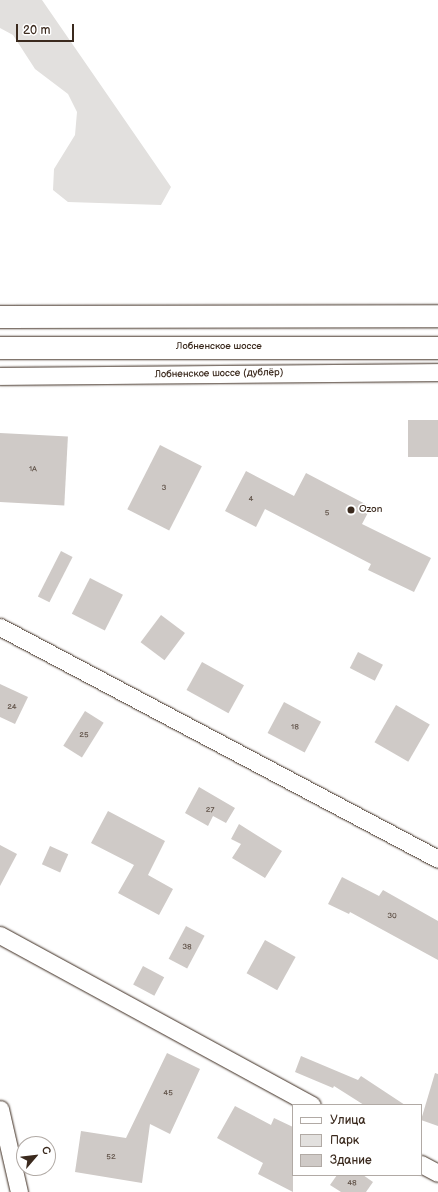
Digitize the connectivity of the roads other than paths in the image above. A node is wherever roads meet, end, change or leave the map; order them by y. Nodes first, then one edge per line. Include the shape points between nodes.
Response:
1 (438, 316) edge
2 (0, 317) edge
3 (0, 348) edge
4 (438, 348) edge
5 (437, 372) edge
6 (0, 376) edge
7 (0, 627) edge
8 (438, 859) edge
9 (0, 935) edge
10 (310, 1104) edge
11 (0, 1109) edge
12 (422, 1165) edge
13 (438, 1174) edge
14 (19, 1192) edge

1 - 2 main road
3 - 4 main road, Лобненское шоссе
5 - 6 street, Лобненское шоссе (дублёр)
7 - 8 street
9 - 10 street
11 - 14 street
12 - 13 street

